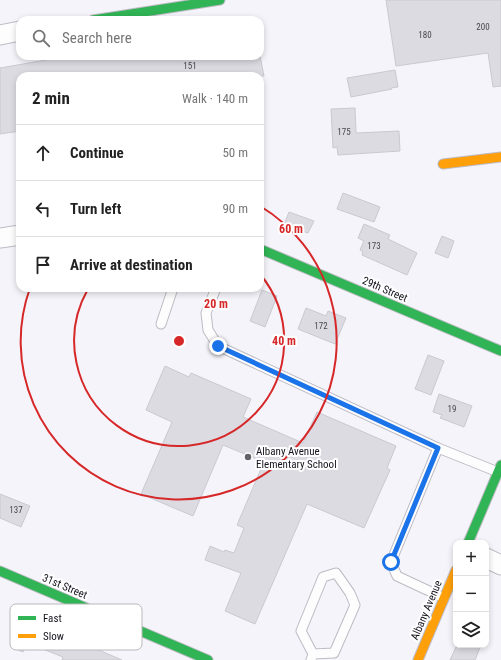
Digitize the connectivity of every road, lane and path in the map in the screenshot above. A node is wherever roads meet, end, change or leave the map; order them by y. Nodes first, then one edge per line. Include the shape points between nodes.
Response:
1 (220, 0) edge
2 (118, 16) edge
3 (16, 32) edge
4 (0, 35) edge
5 (501, 157) edge
6 (443, 164) dead end
7 (16, 236) edge
8 (0, 238) edge
9 (264, 251) edge
10 (172, 292) edge
11 (214, 292) edge
12 (161, 324) dead end
13 (501, 351) edge
14 (438, 448) junction
15 (500, 468) edge
16 (469, 540) edge
17 (489, 559) edge
18 (501, 564) edge
19 (0, 571) edge
20 (453, 576) edge
21 (444, 598) junction
22 (77, 604) edge
23 (142, 632) edge
24 (312, 657) edge
25 (208, 660) edge
26 (418, 660) edge

1 - 2 street
3 - 4 street
5 - 6 street
7 - 8 street
9 - 13 street, 29th Street
10 - 12 lane
11 - 14 lane via 206,313 208,330 218,346
14 - 15 lane
14 - 21 lane via 391,562 397,576
15 - 16 street
17 - 18 street
19 - 22 street, 31st Street
20 - 21 street, Albany Avenue
21 - 26 street, Albany Avenue
23 - 25 street, 31st Street
24 - 24 lane via 334,653 355,606 350,593 336,573 323,577 301,631

